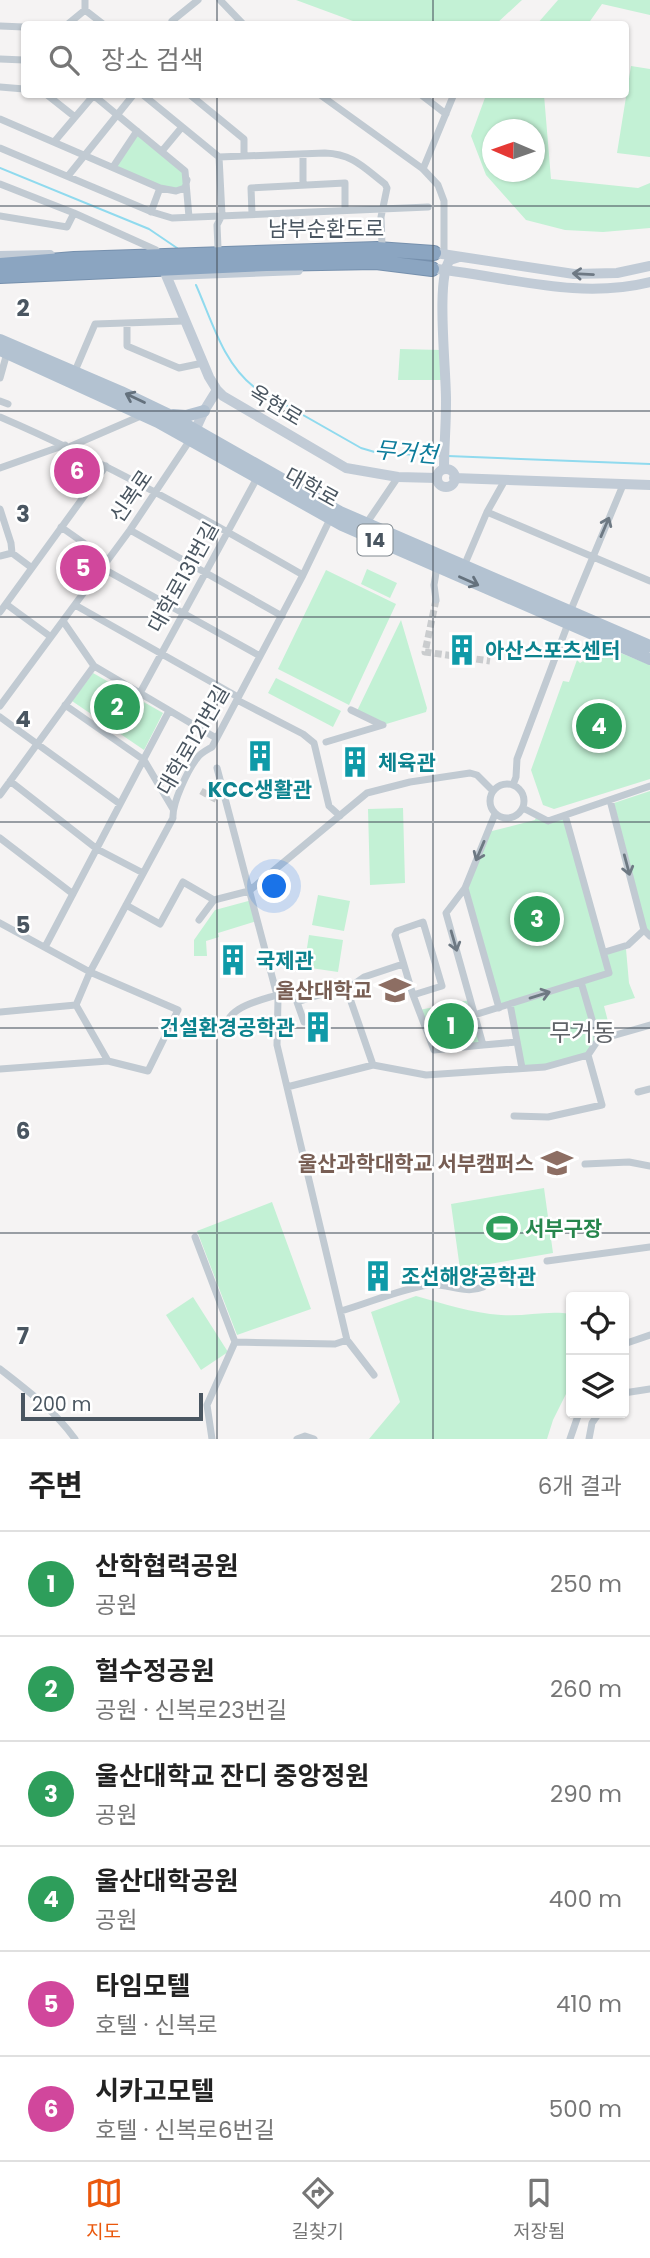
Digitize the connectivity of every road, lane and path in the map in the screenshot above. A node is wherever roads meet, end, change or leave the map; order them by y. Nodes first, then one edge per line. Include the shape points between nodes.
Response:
1 (85, 0) edge
2 (198, 0) edge
3 (220, 0) edge
4 (85, 10) junction
5 (172, 20) dead end
6 (72, 21) edge
7 (99, 21) edge
8 (240, 21) edge
9 (0, 26) edge
10 (21, 27) edge
11 (0, 59) edge
12 (21, 60) edge
13 (0, 87) edge
14 (21, 89) edge
15 (51, 98) edge
16 (90, 98) edge
17 (96, 98) edge
18 (131, 98) edge
19 (147, 98) edge
20 (194, 98) edge
21 (325, 98) edge
22 (424, 98) edge
23 (452, 98) edge
24 (446, 114) junction
25 (117, 115) junction
26 (75, 117) junction
27 (0, 119) edge
28 (182, 127) junction
29 (137, 131) junction
30 (54, 142) junction
31 (0, 148) edge
32 (162, 151) junction
33 (303, 154) junction
34 (84, 155) junction
35 (244, 156) junction
36 (219, 157) junction
37 (113, 167) junction
38 (423, 169) junction
39 (68, 176) junction
40 (187, 180) junction
41 (0, 184) edge
42 (303, 185) junction
43 (160, 188) junction
44 (428, 207) dead end
45 (382, 209) junction
46 (345, 210) junction
47 (151, 212) junction
48 (74, 213) junction
49 (252, 214) junction
50 (222, 215) junction
51 (0, 216) edge
52 (189, 217) junction
53 (382, 246) junction
54 (218, 248) junction
55 (156, 250) junction
56 (439, 254) junction
57 (0, 256) edge
58 (459, 257) junction
59 (0, 265) edge
60 (650, 266) edge
61 (438, 270) junction
62 (166, 275) junction
63 (0, 278) edge
64 (650, 282) edge
65 (184, 321) junction
66 (127, 323) junction
67 (0, 340) edge
68 (3, 352) edge
69 (203, 363) junction
70 (75, 371) junction
71 (0, 378) edge
72 (217, 390) junction
73 (0, 401) edge
74 (8, 404) dead end
75 (204, 411) junction
76 (144, 415) junction
77 (169, 415) junction
78 (0, 417) edge
79 (193, 435) junction
80 (212, 439) junction
81 (67, 446) junction
82 (106, 466) junction
83 (0, 468) edge
84 (442, 470) junction
85 (398, 477) junction
86 (257, 478) junction
87 (505, 480) junction
88 (623, 485) junction
89 (650, 485) edge
90 (156, 492) junction
91 (0, 509) edge
92 (486, 513) junction
93 (332, 514) junction
94 (366, 524) junction
95 (61, 527) junction
96 (130, 530) junction
97 (228, 532) junction
98 (12, 553) junction
99 (0, 556) edge
100 (593, 557) junction
101 (108, 560) junction
102 (464, 566) junction
103 (436, 567) junction
104 (32, 568) junction
105 (102, 568) junction
106 (206, 573) junction
107 (303, 575) junction
108 (650, 580) edge
109 (523, 598) junction
110 (436, 600) tunnel mouth
111 (6, 604) junction
112 (75, 605) junction
113 (0, 612) edge
114 (184, 613) junction
115 (282, 616) junction
116 (570, 617) junction
117 (63, 621) junction
118 (51, 637) junction
119 (613, 637) junction
120 (650, 646) edge
121 (161, 654) junction
122 (260, 656) junction
123 (650, 659) edge
124 (94, 666) junction
125 (140, 693) junction
126 (237, 699) junction
127 (65, 705) junction
128 (0, 706) edge
129 (351, 710) dead end
130 (170, 711) junction
131 (0, 717) edge
132 (216, 738) junction
133 (326, 742) dead end
134 (37, 743) junction
135 (144, 760) junction
136 (217, 768) dead end
137 (10, 781) junction
138 (513, 785) junction
139 (650, 786) edge
140 (493, 791) junction
141 (0, 795) edge
142 (610, 800) junction
143 (120, 804) junction
144 (523, 808) junction
145 (173, 809) junction
146 (495, 814) junction
147 (565, 815) junction
148 (340, 816) junction
149 (0, 838) edge
150 (97, 849) junction
151 (143, 873) junction
152 (465, 888) junction
153 (249, 891) junction
154 (73, 894) junction
155 (214, 900) junction
156 (126, 905) junction
157 (199, 920) dead end
158 (0, 923) edge
159 (643, 930) junction
160 (650, 936) edge
161 (45, 947) junction
162 (605, 952) junction
163 (403, 964) junction
164 (90, 972) junction
165 (581, 982) junction
166 (346, 987) junction
167 (277, 995) junction
168 (413, 995) junction
169 (510, 1004) junction
170 (76, 1005) junction
171 (499, 1008) junction
172 (0, 1012) edge
173 (474, 1015) junction
174 (304, 1022) dead end
175 (650, 1025) edge
176 (226, 1035) dead end
177 (598, 1040) junction
178 (517, 1042) junction
179 (483, 1045) junction
180 (588, 1055) junction
181 (108, 1061) junction
182 (373, 1065) junction
183 (522, 1068) junction
184 (0, 1069) edge
185 (287, 1087) junction
186 (650, 1089) edge
187 (638, 1092) dead end
188 (514, 1116) dead end
189 (585, 1164) dead end
190 (650, 1166) edge
191 (195, 1237) dead end
192 (650, 1247) edge
193 (547, 1261) dead end
194 (483, 1287) dead end
195 (341, 1311) junction
196 (650, 1335) edge
197 (348, 1340) junction
198 (235, 1342) junction
199 (629, 1342) edge
200 (0, 1369) edge
201 (374, 1375) dead end
202 (650, 1390) edge
203 (629, 1392) edge
204 (577, 1418) edge
205 (596, 1418) edge
206 (75, 1439) edge
207 (212, 1439) edge
208 (298, 1439) edge
209 (314, 1439) edge
210 (570, 1439) edge
211 (589, 1439) edge

1 - 4 street
2 - 5 street
3 - 8 street
4 - 6 street
4 - 7 street
9 - 10 street
11 - 12 street
13 - 14 street
15 - 26 street
16 - 26 street
17 - 25 street
18 - 25 street
19 - 28 street
20 - 35 street via 244,139
21 - 38 street
22 - 24 street
23 - 24 street
24 - 38 street
25 - 29 street
25 - 34 street
26 - 30 street
27 - 30 street
28 - 32 street
28 - 36 street
29 - 32 street
29 - 37 street
30 - 34 street
31 - 39 street
32 - 40 street via 185,171
33 - 35 street
33 - 42 street
33 - 45 street via 351,157 385,184
34 - 37 street
34 - 39 street
35 - 36 street
36 - 50 street
37 - 43 street
38 - 56 street via 438,185 444,201
39 - 47 street
40 - 43 street via 185,188 176,191
40 - 52 street
41 - 48 street
42 - 46 street via 345,183
42 - 49 street via 251,188
43 - 47 street
44 - 45 street
45 - 46 street
45 - 53 street
46 - 49 street
47 - 52 street
48 - 51 street via 67,227
48 - 55 street
49 - 50 street
50 - 52 street
50 - 54 street via 217,225
53 - 54 main road, 남부순환도로
53 - 56 main road, 남부순환도로
54 - 55 main road, 남부순환도로
55 - 57 main road, 남부순환도로
56 - 58 main road, 남부순환도로
56 - 59 highway via 389,249
60 -> 58 main road, 남부순환도로 via 595,275
58 - 61 main road
61 - 62 main road, 남부순환도로 via 368,266
61 - 63 highway via 376,262 266,264
61 - 64 main road, 남부순환도로 via 575,290
61 - 84 main road via 446,402
62 - 63 main road, 남부순환도로
62 - 65 main road, 옥현로
65 - 66 street
65 - 69 main road, 옥현로
66 - 69 street via 127,346 179,368
66 - 70 street via 95,324
67 - 70 main road, 대학로 / 14
68 - 71 street
68 - 76 main road, 대학로 / 14
69 - 72 main road, 옥현로
77 -> 70 main road, 대학로 / 14
72 - 75 main road
72 - 85 main road, 옥현로 via 335,463
73 - 74 street
75 - 77 main road
75 - 79 main road
75 - 80 main road
76 - 79 main road, 대학로 / 14
76 - 81 street
77 - 79 main road, 대학로 / 14
78 - 81 street
79 - 80 main road, 대학로 / 14
79 - 86 main road, 대학로 / 14
79 - 90 street, 신복로
80 - 93 main road, 대학로 / 14
81 - 82 street
81 - 83 street
82 - 90 street
82 - 95 street
84 - 85 main road, 옥현로
84 - 87 main road via 451,471 454,478
85 - 94 street
86 - 93 main road, 대학로 / 14
86 - 97 street, 대학로131번길
87 - 88 main road
87 - 92 street
88 - 89 main road
100 -> 88 street
90 - 96 street, 신복로
90 - 97 street
91 - 98 street
92 - 100 street
92 - 102 street
93 - 94 main road, 대학로 / 14
93 - 103 main road, 대학로 / 14
93 - 107 street, 대학로121번길
94 - 102 main road, 대학로 / 14
95 - 101 street
95 - 104 street
96 - 101 street, 신복로
96 - 106 street
97 - 106 street, 대학로131번길
97 - 107 street
98 - 99 street
98 - 104 street
100 - 108 street
100 - 116 street
101 - 105 street, 신복로
102 - 109 main road, 대학로 / 14
103 -> 109 main road, 대학로 / 14
103 - 110 street
104 - 111 street
105 - 112 street, 신복로
105 - 114 street
106 - 114 street, 대학로131번길
106 - 115 street
107 - 115 street, 대학로121번길
109 - 116 main road, 대학로 / 14
111 - 113 street
111 - 118 street
112 - 117 street, 신복로
112 - 121 street
114 - 121 street, 대학로131번길
114 - 122 street
115 - 122 street, 대학로121번길
116 - 119 main road, 대학로 / 14
116 - 138 street via 517,759
117 - 118 street, 신복로
117 - 124 street
118 - 128 street, 신복로
119 - 120 main road, 대학로 / 14
119 - 123 main road, 대학로 / 14
121 - 125 street, 대학로131번길
121 - 126 street
122 - 126 street, 대학로121번길
124 - 125 street
124 - 127 street
125 - 130 street
126 - 132 street, 대학로121번길
126 - 148 street via 314,743 329,806
127 - 134 street
127 - 135 street
129 - 133 street via 383,725
130 - 132 street
130 - 135 street
131 - 134 street
132 - 145 street, 대학로121번길 via 199,756
134 - 137 street
134 - 143 street
135 - 143 street
135 - 145 street
136 - 153 street
137 - 141 street
137 - 150 street
138 - 140 street via 504,784
138 - 144 street via 523,794
139 - 142 street
140 - 146 street via 490,804
140 - 148 street via 470,773 410,782 367,793
142 - 147 street
142 -> 159 street
143 - 150 street
144 - 146 street via 512,818
144 - 147 street via 548,821
145 - 151 street, 대학로121번길 via 173,818
146 -> 152 street
147 - 162 street
148 - 153 street
149 - 154 street
150 - 151 street
150 - 154 street
151 - 156 street, 대학로121번길
152 - 171 street
152 -> 173 street via 446,913
153 - 155 street
153 - 167 street
154 - 161 street
155 - 156 street via 183,882 160,924
155 - 157 street
156 - 164 street, 대학로121번길
158 - 161 street
159 - 160 street
159 - 162 street via 628,945
161 - 164 street
162 - 165 street via 609,973
163 - 166 street
163 - 168 street
163 - 168 street via 395,935 423,922 442,986
164 - 170 street, 대학로121번길
164 - 181 street via 178,1010 148,1071
169 -> 165 street
165 - 177 street
166 - 174 street via 297,1002
166 - 182 street
167 - 176 street via 238,1008 226,1026
167 - 185 street via 277,1045
168 - 179 street via 435,1050
169 - 171 street
169 - 178 street
170 - 172 street
170 - 181 street
171 - 173 street
173 - 179 street
175 - 177 street
177 - 180 street
178 - 179 street
178 - 183 street
180 - 183 street
180 - 188 street via 602,1105 548,1117
181 - 184 street
182 - 183 street via 426,1075
182 - 185 street
185 - 195 street
186 - 187 street
189 - 190 street
191 - 198 street
192 - 193 street
194 - 195 street via 463,1290 427,1285
195 - 197 street
196 - 199 street
197 - 198 street
197 - 201 street
198 - 207 street via 207,1405
200 - 206 street via 48,1407
202 - 203 street
204 - 210 street
205 - 211 street
208 - 209 street

